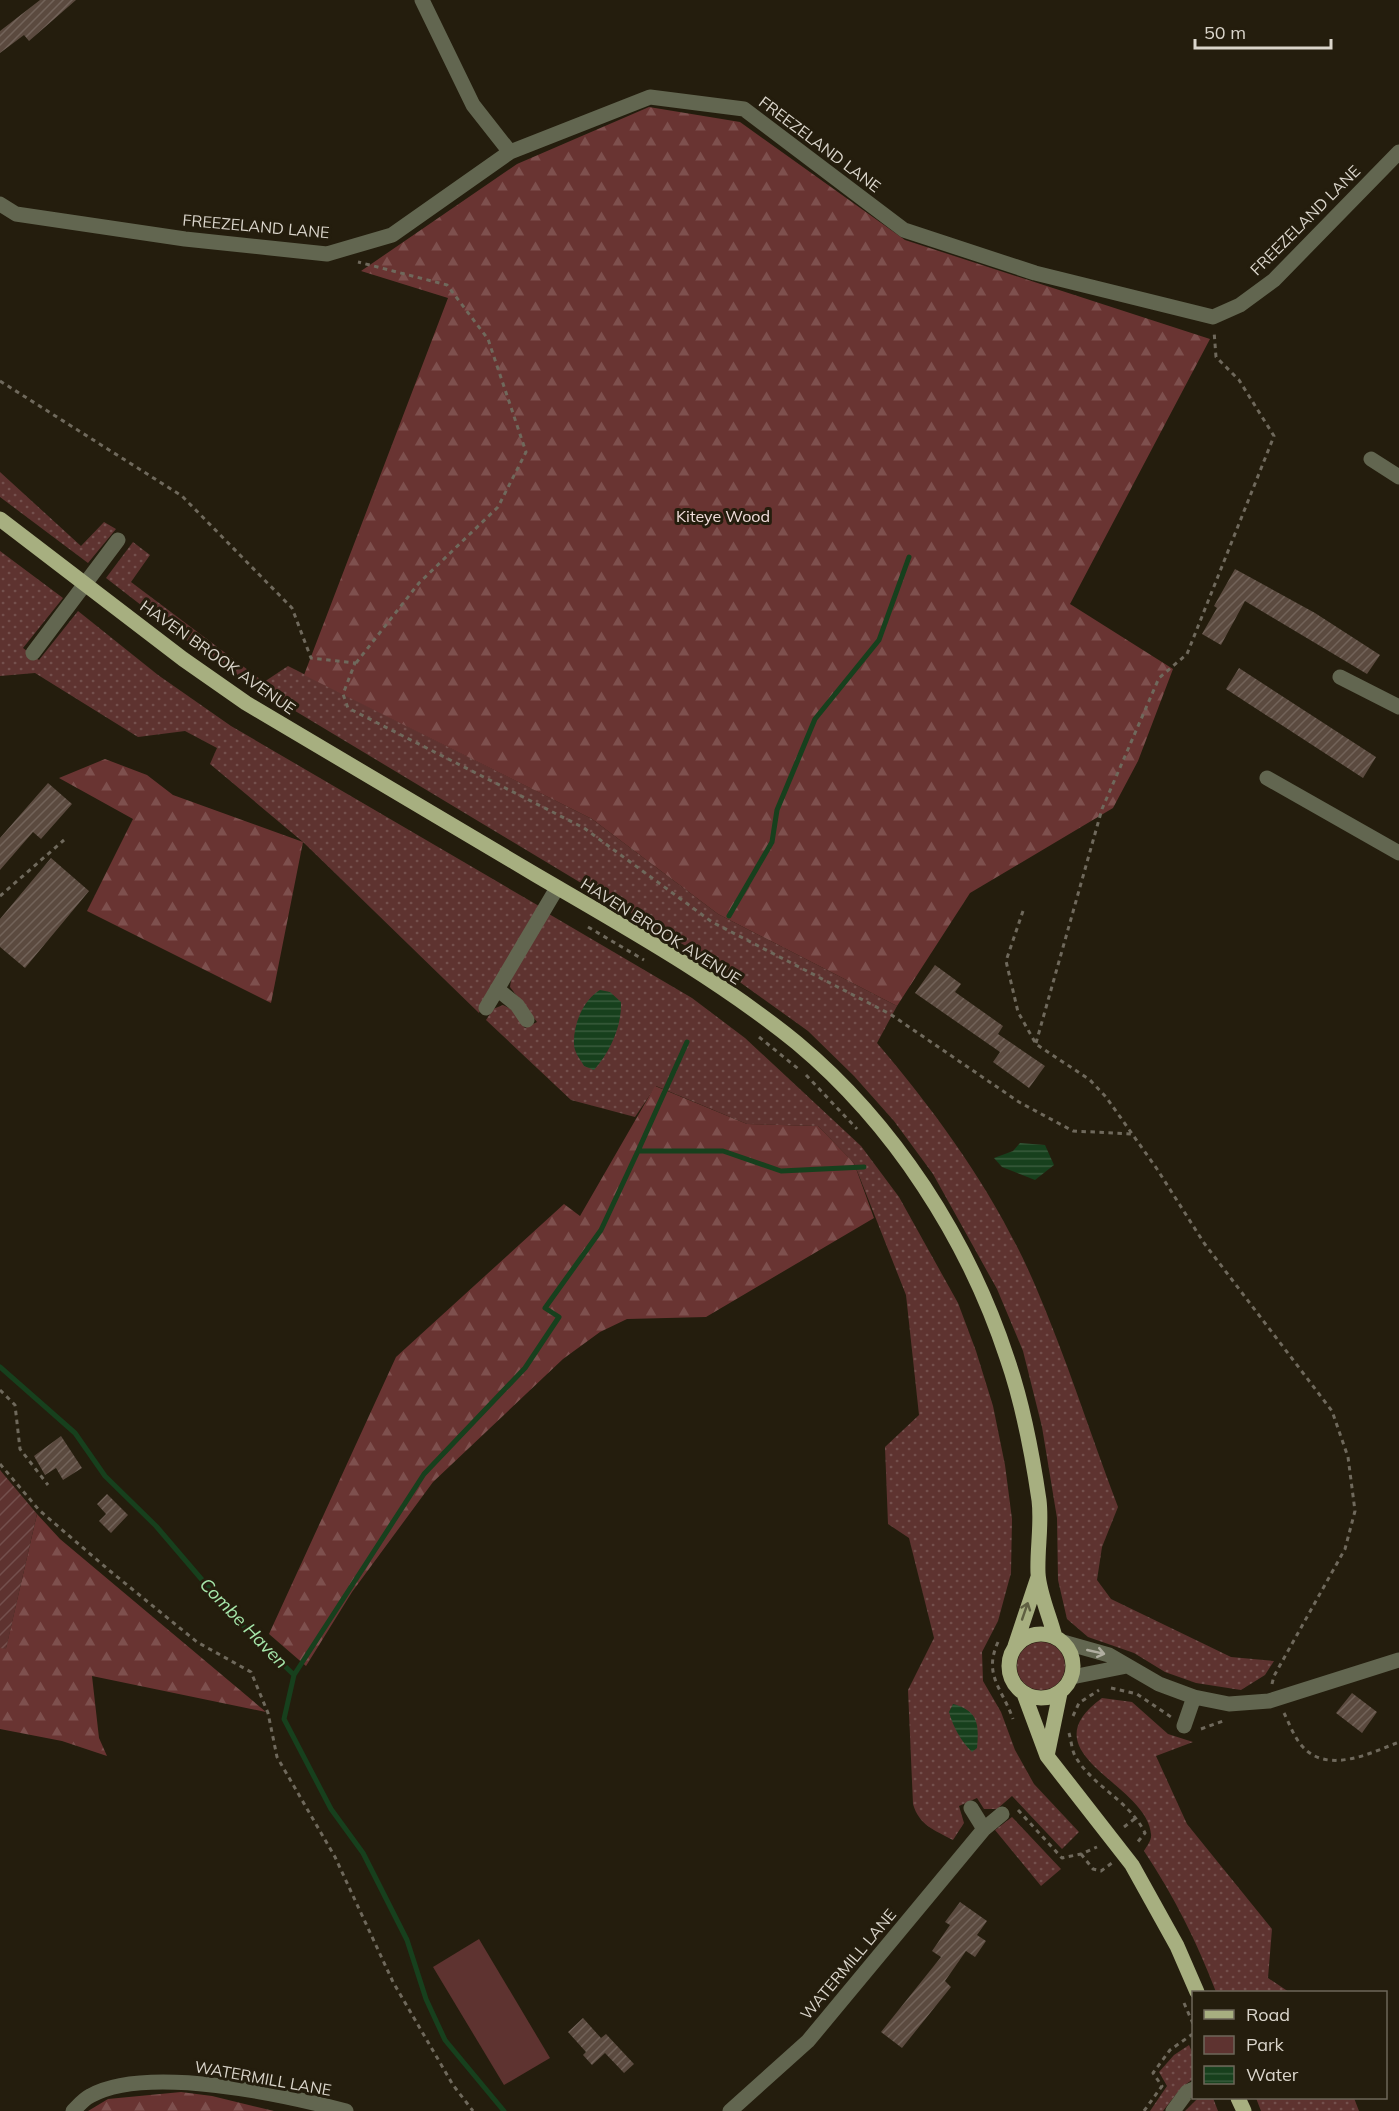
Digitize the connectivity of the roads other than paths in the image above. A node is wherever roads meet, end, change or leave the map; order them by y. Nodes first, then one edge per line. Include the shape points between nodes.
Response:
1 (422, 0) edge
2 (510, 152) junction
3 (1399, 152) edge
4 (0, 204) edge
5 (1371, 459) dead end
6 (1399, 477) edge
7 (0, 519) edge
8 (118, 540) dead end
9 (85, 584) junction
10 (33, 653) dead end
11 (1340, 677) dead end
12 (1399, 707) edge
13 (1267, 778) dead end
14 (1399, 853) edge
15 (557, 888) junction
16 (497, 989) junction
17 (486, 1008) dead end
18 (527, 1020) dead end
19 (1038, 1577) junction
20 (1059, 1639) junction
21 (1015, 1646) junction
22 (1399, 1660) edge
23 (1127, 1666) junction
24 (1072, 1677) junction
25 (1060, 1693) junction
26 (1024, 1694) junction
27 (1194, 1697) junction
28 (1184, 1726) road end
29 (1047, 1756) junction
30 (971, 1808) dead end
31 (1002, 1814) road end
32 (984, 1829) junction
33 (1197, 1991) edge
34 (1192, 2090) edge
35 (73, 2111) edge
36 (346, 2111) edge
37 (730, 2111) edge
38 (1173, 2111) edge

1 - 2 street via 473,105
2 - 3 street, FREEZELAND LANE via 650,97 744,109 904,230 1035,273 1213,317 1240,305 1274,280
2 - 4 street, FREEZELAND LANE via 392,235 327,254 16,214
5 - 6 street
7 - 9 main road, HAVEN BROOK AVENUE
8 - 9 street
9 - 10 street
9 - 15 main road, HAVEN BROOK AVENUE via 246,703
11 - 12 street
13 - 14 street
15 - 16 street
15 - 19 main road, HAVEN BROOK AVENUE via 702,974 798,1044 884,1134 922,1184 955,1238 1008,1359 1028,1432 1039,1504
16 - 17 street
16 - 18 street via 517,1005
19 - 20 main road, HAVEN BROOK AVENUE
21 -> 19 main road, HAVEN BROOK AVENUE
20 - 21 main road via 1036,1634
20 -> 23 street via 1109,1655
20 - 24 main road via 1073,1658
21 - 26 main road via 1009,1671
22 - 27 street via 1269,1701 1229,1704
23 - 24 street
23 - 27 street
24 - 25 main road
25 - 26 main road via 1042,1698
25 - 29 main road
26 - 29 main road
27 - 28 street
29 - 33 main road via 1132,1865 1177,1946
30 - 32 street
31 - 32 street, WATERMILL LANE
32 - 37 street, WATERMILL LANE via 808,2041
34 - 38 street
35 - 36 street, WATERMILL LANE via 90,2096 120,2087 169,2081 207,2084

